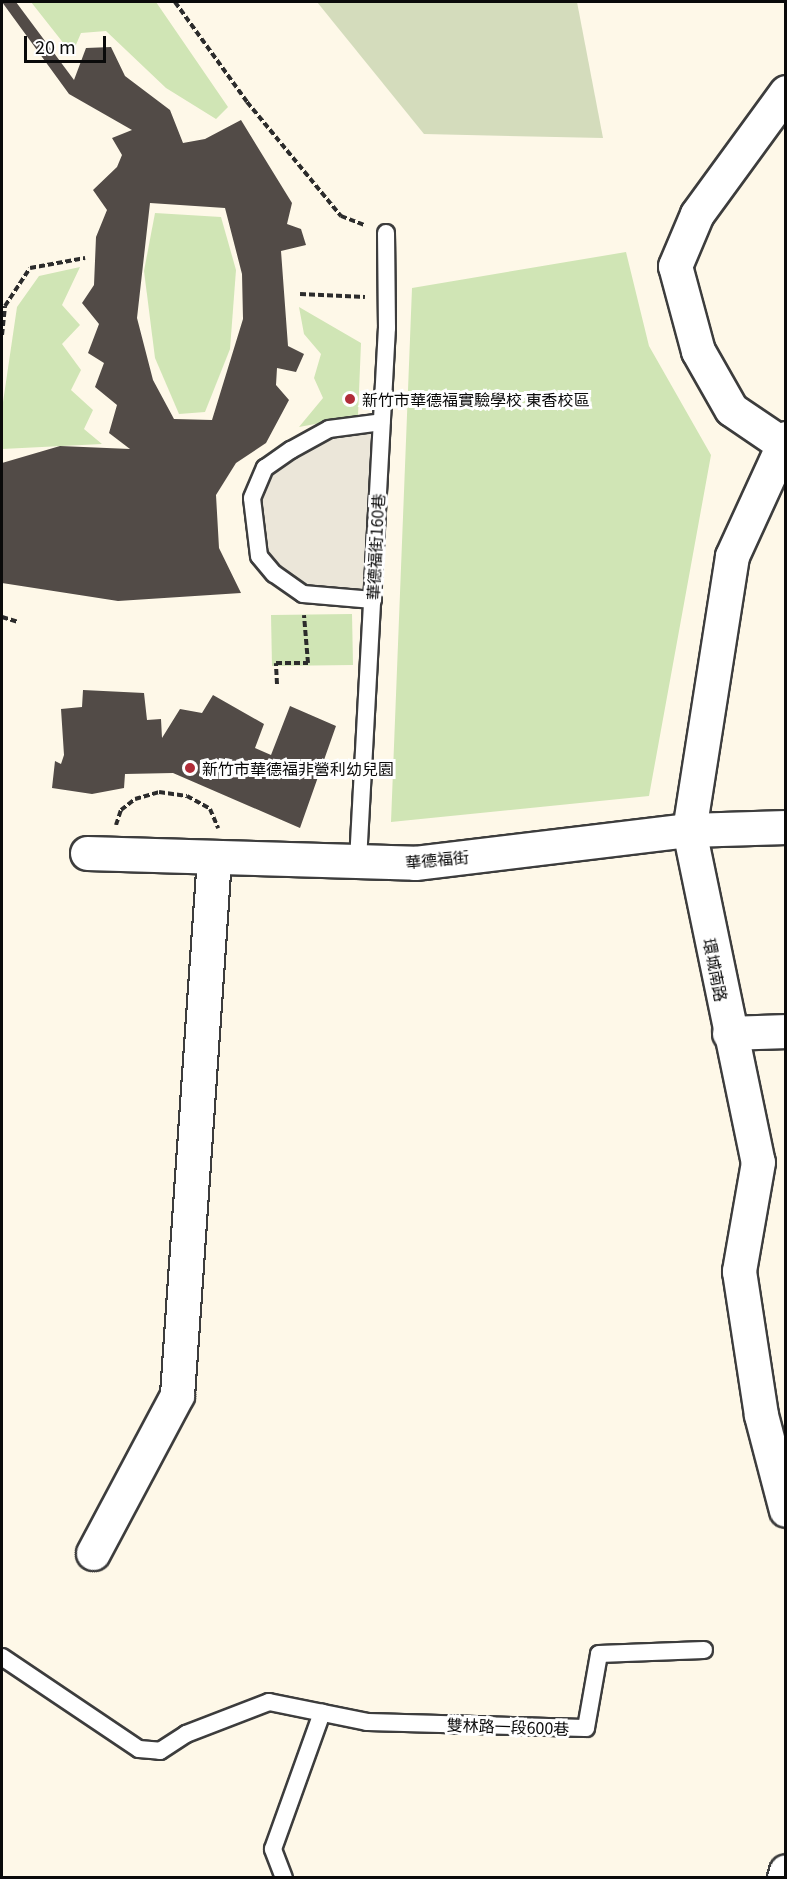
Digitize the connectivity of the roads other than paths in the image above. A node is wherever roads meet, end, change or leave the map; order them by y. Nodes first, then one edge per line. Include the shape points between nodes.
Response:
1 (786, 92) edge
2 (386, 233) road end
3 (382, 422) junction
4 (783, 440) edge
5 (373, 600) junction
6 (786, 827) edge
7 (689, 830) junction
8 (100, 853) road end
9 (214, 858) junction
10 (358, 861) junction
11 (786, 1031) edge
12 (729, 1033) junction
13 (773, 1413) edge
14 (786, 1510) edge
15 (93, 1553) dead end
16 (704, 1650) dead end
17 (2, 1657) edge
18 (322, 1713) junction
19 (786, 1871) edge
20 (284, 1878) edge
21 (784, 1878) edge

1 - 4 street via 697,214 675,266 698,351 731,409
2 - 3 lane, 華德福街160巷
3 - 5 lane, 華德福街160巷
3 - 5 lane via 329,429 265,468 252,498 259,556 274,574 303,594
4 - 7 street, 環城南路 via 732,556
5 - 10 lane, 華德福街160巷
6 - 7 street, 華德福街
7 - 10 street, 華德福街 via 415,863
7 - 12 street, 環城南路
8 - 9 street, 華德福街
9 - 10 street, 華德福街
9 - 15 street via 177,1395
11 - 12 street
12 - 13 street, 環城南路 via 758,1162 739,1271
13 - 14 street, 環城南路
16 - 18 lane, 雙林路一段600巷 via 599,1654 586,1728 367,1722
17 - 18 lane, 雙林路一段600巷 via 139,1749 160,1751 186,1734 268,1702
18 - 20 lane via 273,1849
19 - 21 street

